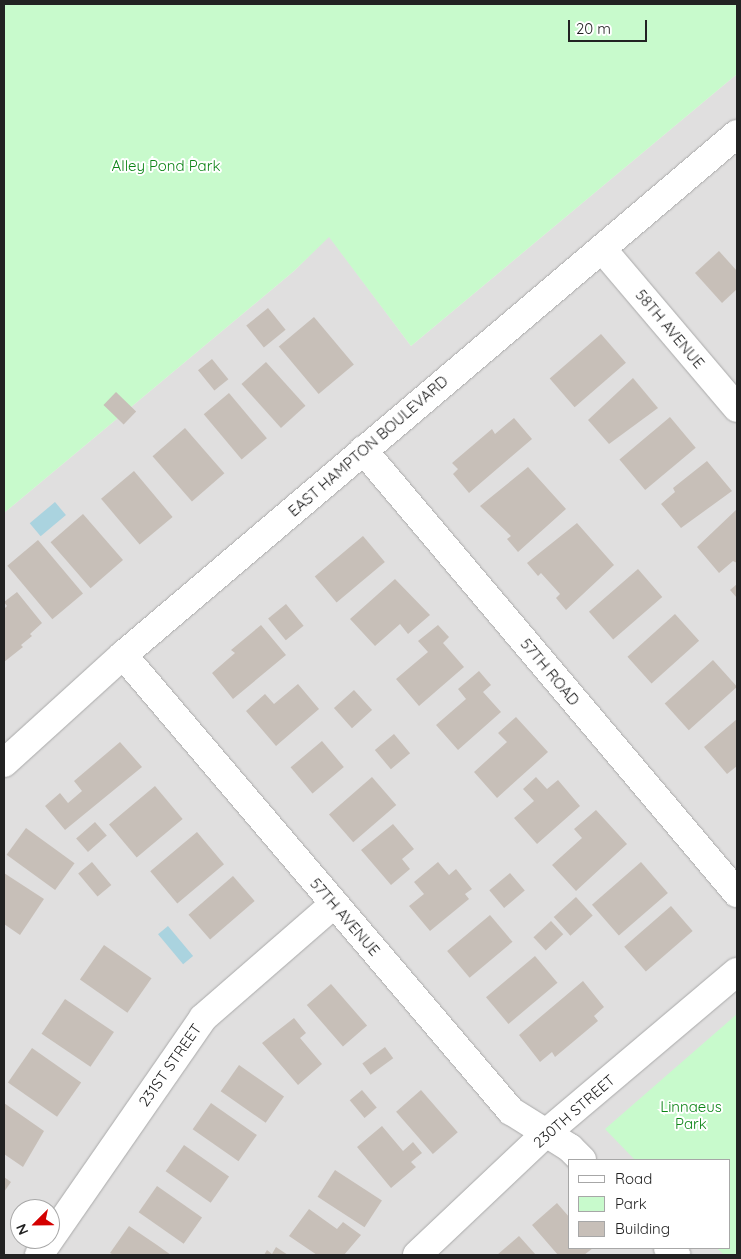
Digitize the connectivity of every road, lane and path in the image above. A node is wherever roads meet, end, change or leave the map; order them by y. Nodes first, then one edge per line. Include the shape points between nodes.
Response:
1 (737, 134) edge
2 (603, 250) junction
3 (737, 408) edge
4 (363, 450) junction
5 (122, 655) junction
6 (4, 763) edge
7 (737, 893) edge
8 (334, 904) junction
9 (737, 972) edge
10 (545, 1134) junction
11 (581, 1159) edge
12 (39, 1255) edge
13 (417, 1255) edge

1 - 2 street, EAST HAMPTON BOULEVARD
2 - 3 street, 58TH AVENUE
2 - 4 street, EAST HAMPTON BOULEVARD
4 - 5 street, EAST HAMPTON BOULEVARD
4 - 7 street, 57TH ROAD
5 - 6 street, EAST HAMPTON BOULEVARD
5 - 8 street, 57TH AVENUE
8 - 10 street, 57TH AVENUE via 512,1111
8 - 12 street, 231ST STREET via 203,1018
9 - 10 street, 230TH STREET
10 - 11 street, 57TH AVENUE via 570,1148
10 - 13 street, 230TH STREET

